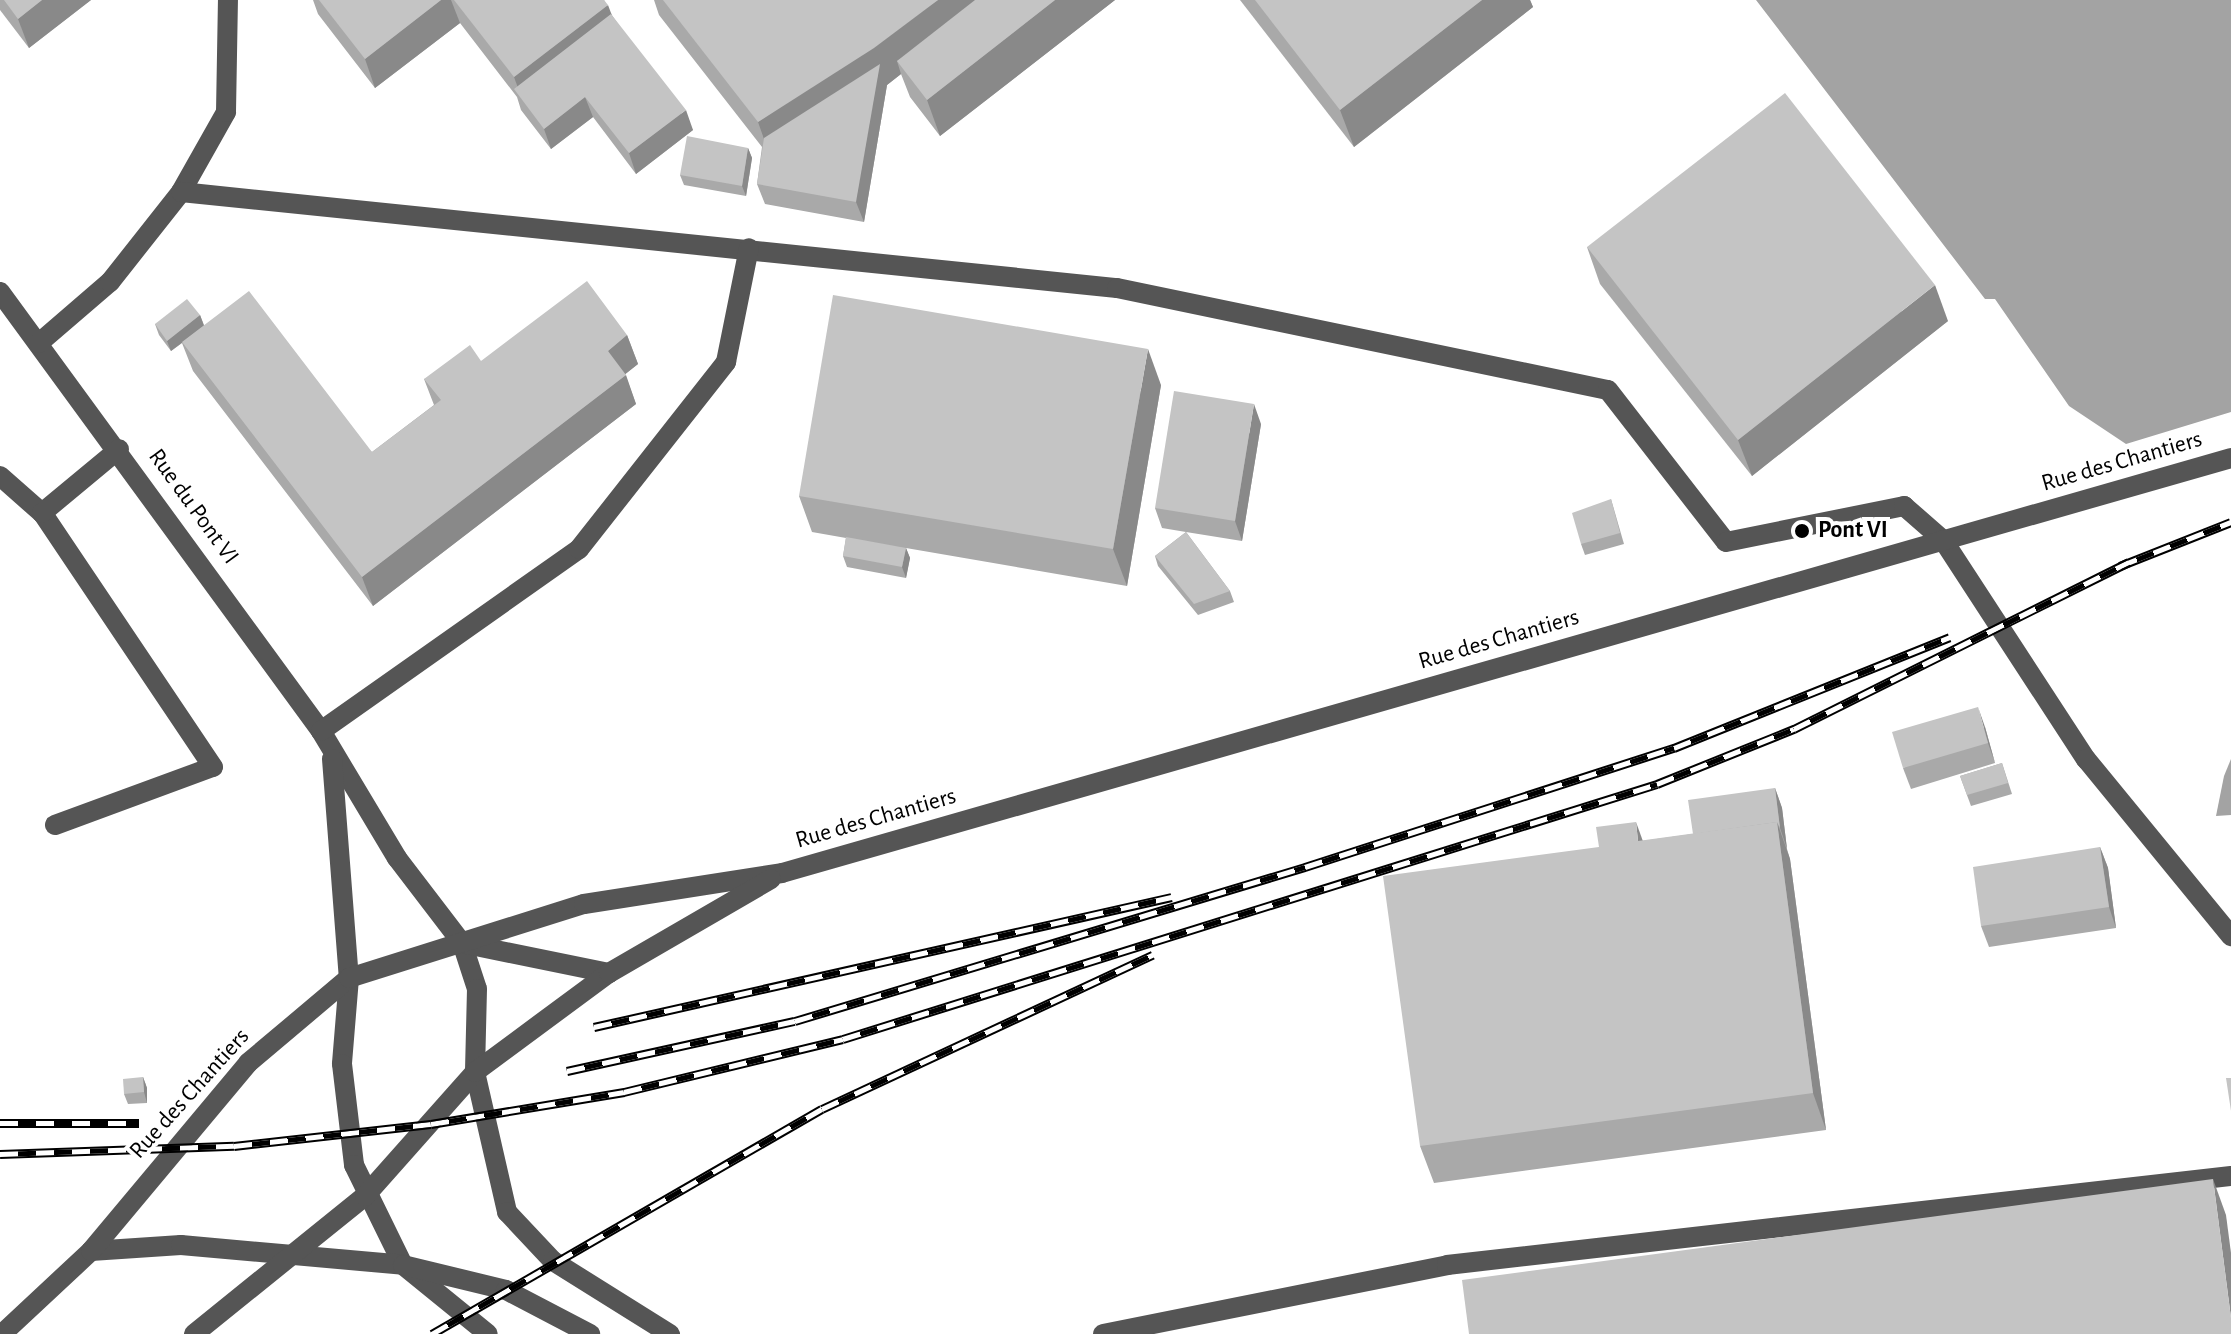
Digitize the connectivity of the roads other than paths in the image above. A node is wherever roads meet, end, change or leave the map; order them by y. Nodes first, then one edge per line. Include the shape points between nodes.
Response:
1 (228, 0) edge
2 (181, 192) junction
3 (749, 248) junction
4 (0, 292) edge
5 (39, 343) junction
6 (119, 449) junction
7 (2231, 458) edge
8 (0, 476) edge
9 (42, 513) junction
10 (1943, 540) junction
11 (321, 731) junction
12 (332, 759) junction
13 (55, 825) dead end
14 (782, 873) junction
15 (2231, 936) edge
16 (462, 943) junction
17 (609, 973) junction
18 (349, 978) junction
19 (475, 1072) junction
20 (2231, 1176) edge
21 (365, 1196) junction
22 (91, 1251) junction
23 (292, 1256) junction
24 (403, 1265) junction
25 (2, 1334) edge
26 (194, 1334) edge
27 (488, 1334) edge
28 (590, 1334) edge
29 (670, 1334) edge
30 (1103, 1334) edge

1 - 2 street via 226,112
2 - 3 street
2 - 5 street via 110,282
3 - 10 street via 1117,288 1608,390 1726,542 1904,506
3 - 11 street via 726,362 579,549
4 - 5 street, Rue du Pont VI
5 - 6 street, Rue du Pont VI
6 - 9 street
6 - 11 street, Rue du Pont VI
7 - 10 street, Rue des Chantiers
8 - 9 street
9 - 13 street via 213,767
10 - 14 street, Rue des Chantiers
10 - 15 street via 2086,759
11 - 12 street, Rue du Pont VI
12 - 16 street
12 - 18 street
14 - 16 street, Rue des Chantiers via 631,893
14 - 17 street, Rue des Chantiers
16 - 17 street
16 - 18 street, Rue des Chantiers
16 - 19 street via 477,989
17 - 19 street, Rue des Chantiers
18 - 21 street via 345,1108
18 - 22 street, Rue des Chantiers via 248,1063
19 - 21 street, Rue des Chantiers
19 - 29 street via 492,1169 522,1234 598,1293
20 - 30 street via 1447,1265
21 - 23 street, Rue des Chantiers
21 - 24 street
22 - 23 street via 181,1245
22 - 25 street, Rue des Chantiers
23 - 24 street
23 - 26 street, Rue des Chantiers
24 - 27 street
24 - 28 street via 506,1290

